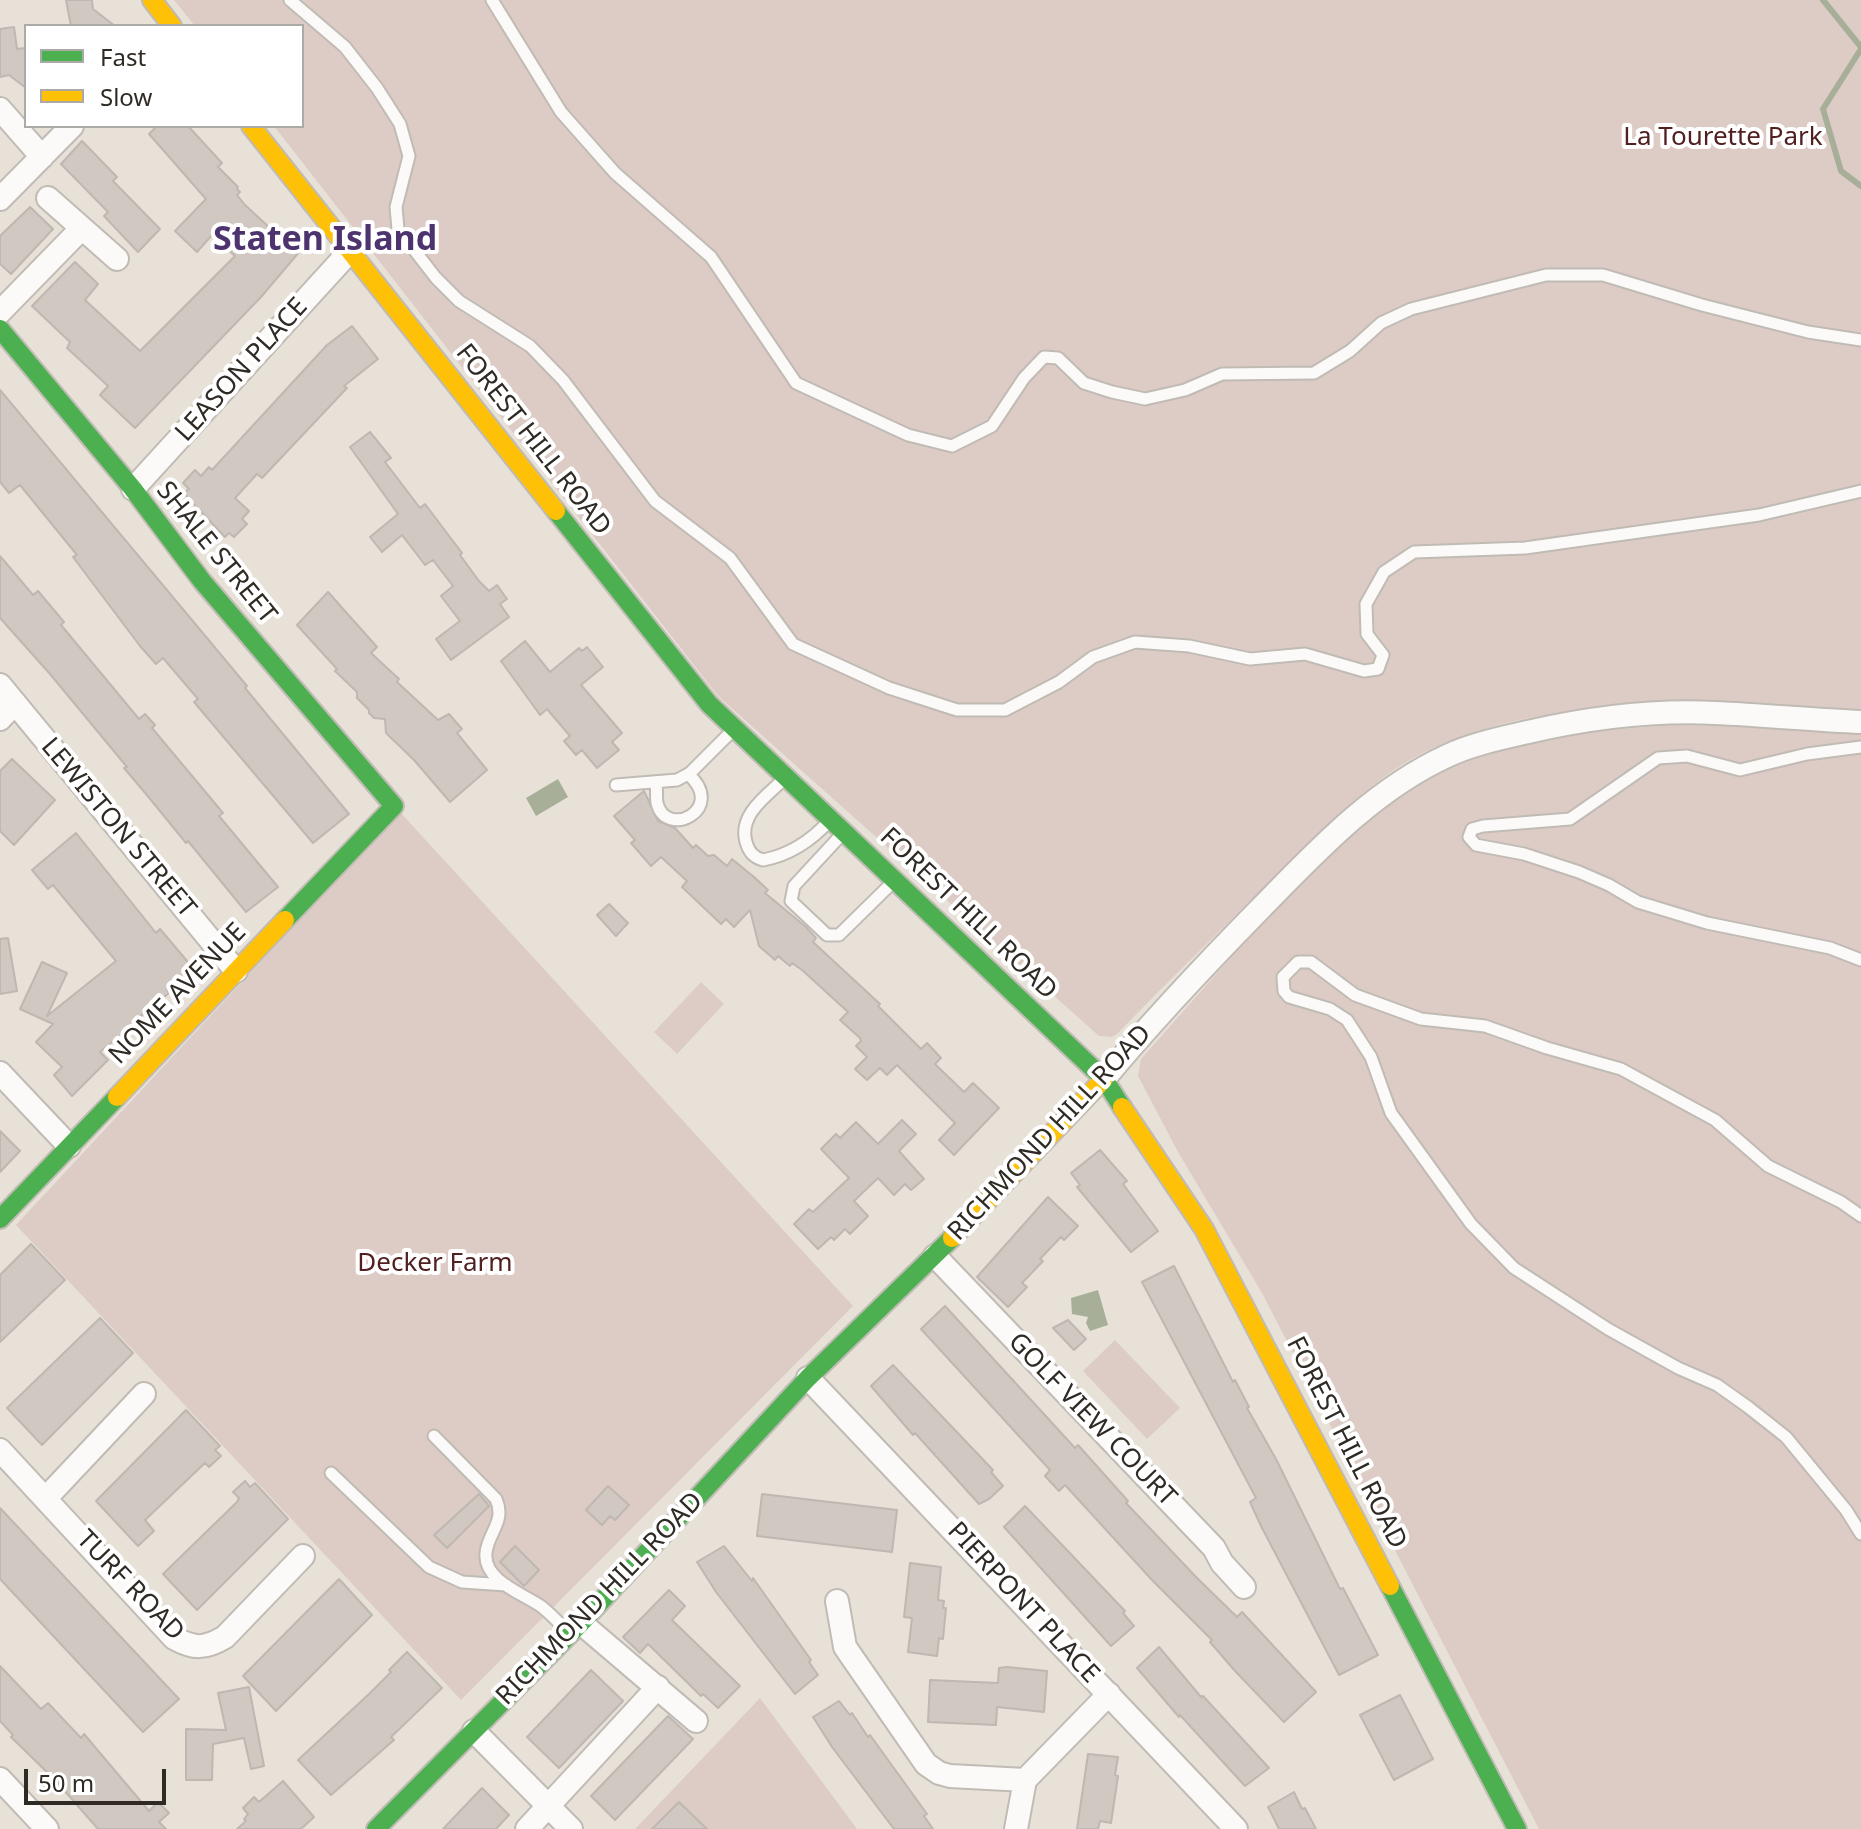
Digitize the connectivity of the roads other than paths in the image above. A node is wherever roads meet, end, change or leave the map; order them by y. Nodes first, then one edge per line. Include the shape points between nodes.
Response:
1 (152, 0) edge
2 (290, 0) edge
3 (492, 0) edge
4 (170, 24) edge
5 (0, 109) edge
6 (70, 128) edge
7 (253, 128) edge
8 (42, 157) junction
9 (48, 198) dead end
10 (0, 199) edge
11 (82, 228) junction
12 (351, 250) junction
13 (117, 259) dead end
14 (0, 312) edge
15 (0, 329) edge
16 (1861, 340) edge
17 (133, 489) junction
18 (1861, 491) edge
19 (0, 685) edge
20 (8, 711) edge
21 (1861, 722) edge
22 (734, 728) junction
23 (1861, 747) edge
24 (688, 774) junction
25 (786, 777) junction
26 (656, 783) junction
27 (616, 785) dead end
28 (394, 806) joint
29 (837, 826) junction
30 (894, 880) junction
31 (1861, 960) edge
32 (236, 971) junction
33 (0, 1073) edge
34 (1104, 1079) junction
35 (69, 1146) junction
36 (1861, 1216) edge
37 (0, 1219) edge
38 (935, 1256) junction
39 (808, 1378) junction
40 (144, 1394) dead end
41 (434, 1436) dead end
42 (0, 1450) edge
43 (331, 1473) dead end
44 (46, 1498) junction
45 (1861, 1534) edge
46 (303, 1556) dead end
47 (507, 1585) junction
48 (1244, 1587) dead end
49 (837, 1601) dead end
50 (576, 1629) junction
51 (658, 1687) junction
52 (1109, 1694) junction
53 (696, 1721) dead end
54 (474, 1731) junction
55 (0, 1779) edge
56 (1025, 1780) junction
57 (549, 1807) junction
58 (47, 1829) edge
59 (376, 1829) edge
60 (527, 1829) edge
61 (571, 1829) edge
62 (1016, 1829) edge
63 (1236, 1829) edge
64 (1517, 1829) edge

1 - 4 street
2 - 18 lane via 345,47 400,124 409,156 396,207 398,229 436,278 459,301 530,346 563,380 655,501 730,558 793,644 889,688 957,710 1005,710 1093,657 1135,642 1250,659 1305,654 1364,671 1378,669 1383,655 1367,634 1366,604 1384,572 1414,552 1525,548 1759,515
3 - 16 lane via 561,112 615,173 711,257 796,383 908,435 952,446 992,426 1044,357 1058,358 1084,383 1145,399 1222,374 1314,373 1381,323 1411,309 1546,275 1603,275 1793,328
5 - 8 street
6 - 8 street
7 - 12 street, FOREST HILL ROAD
8 - 10 street
9 - 11 street
11 - 13 street
11 - 14 street
12 - 17 street, LEASON PLACE
12 - 22 street, FOREST HILL ROAD via 699,692
15 - 17 street, SHALE STREET
17 - 28 street, SHALE STREET via 202,581
19 - 20 street, LEWISTON STREET
20 - 32 street, LEWISTON STREET
21 - 34 street, RICHMOND HILL ROAD via 1713,713 1626,716 1560,725 1449,755 1402,780 1307,861
22 - 24 lane
22 - 25 street, FOREST HILL ROAD
23 - 31 lane via 1740,770 1687,756 1658,758 1570,819 1483,826 1472,829 1469,837 1476,845 1579,872 1638,902
24 - 26 lane
24 - 26 lane via 701,793 699,809 691,817 680,820 663,813
25 - 29 street, FOREST HILL ROAD
25 - 29 lane via 746,820 745,840 752,854 763,860 788,852
26 - 27 lane
28 - 32 street, NOME AVENUE
29 - 30 street, FOREST HILL ROAD
29 - 30 lane via 794,886 791,901 827,935 839,935
30 - 34 street, FOREST HILL ROAD
32 - 35 street, NOME AVENUE
33 - 35 street
34 - 38 street, RICHMOND HILL ROAD
34 - 64 street, FOREST HILL ROAD via 1204,1229
35 - 37 street, NOME AVENUE
36 - 45 lane via 1768,1166 1715,1120 1621,1069 1485,1026 1421,1019 1355,995 1311,962 1298,962 1283,977 1289,997 1347,1020 1371,1057 1398,1124 1471,1224 1514,1268 1608,1329 1717,1385 1748,1407 1786,1437
38 - 39 street, RICHMOND HILL ROAD
38 - 48 street, GOLF VIEW COURT via 1214,1548
39 - 50 street, RICHMOND HILL ROAD
39 - 52 street, PIERPONT PLACE
40 - 44 street
41 - 47 lane via 496,1499 499,1518 487,1563
42 - 44 street, TURF ROAD
43 - 47 lane via 429,1567 462,1582
44 - 46 street, TURF ROAD via 174,1638 199,1648 225,1637
47 - 50 lane
49 - 56 street via 845,1647 926,1764 950,1776
50 - 51 street
50 - 54 street, RICHMOND HILL ROAD
51 - 53 street
51 - 57 street
52 - 56 street
52 - 63 street, PIERPONT PLACE
54 - 57 street
54 - 59 street, RICHMOND HILL ROAD
55 - 58 street
56 - 62 street
57 - 60 street
57 - 61 street

